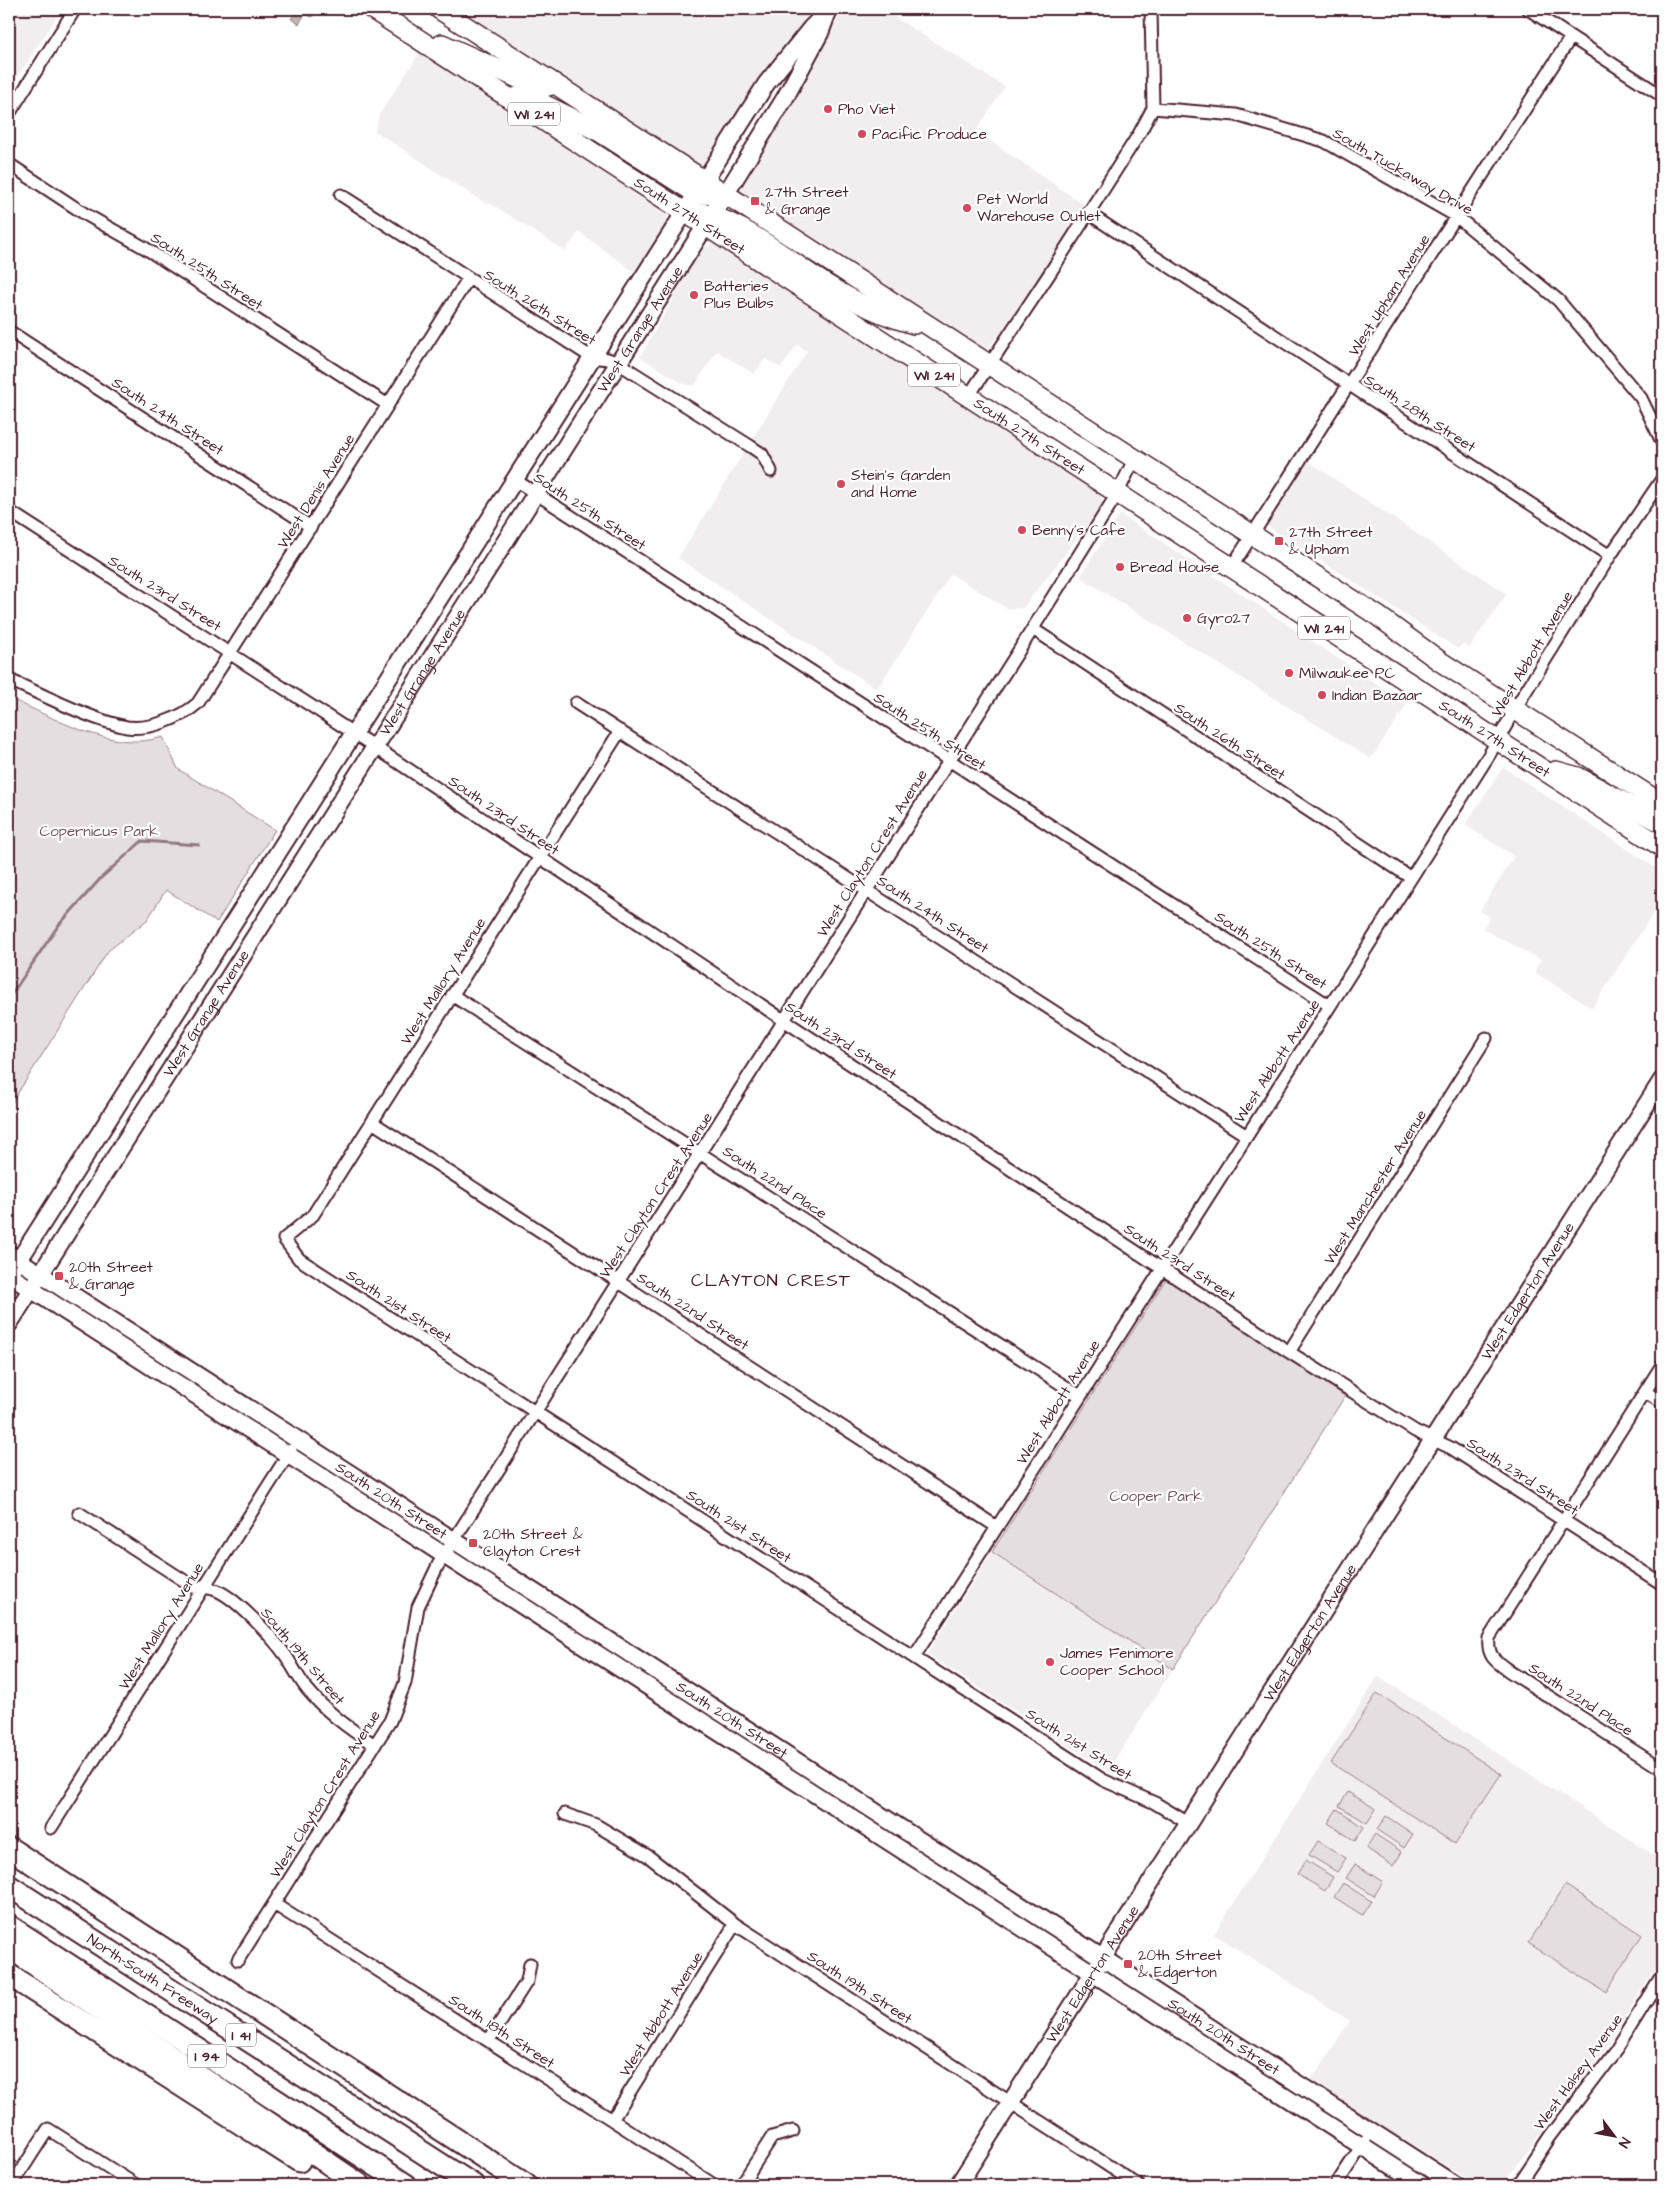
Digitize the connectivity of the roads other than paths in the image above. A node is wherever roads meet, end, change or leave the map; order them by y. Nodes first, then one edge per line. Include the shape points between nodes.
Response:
1 (75, 9) edge
2 (372, 9) edge
3 (439, 9) edge
4 (1151, 9) edge
5 (1528, 9) edge
6 (827, 12) edge
7 (1571, 37) junction
8 (418, 39) junction
9 (555, 84) junction
10 (766, 84) junction
11 (501, 93) junction
12 (1662, 96) edge
13 (785, 98) junction
14 (1153, 108) junction
15 (9, 114) edge
16 (9, 164) edge
17 (701, 188) junction
18 (341, 195) dead end
19 (726, 195) junction
20 (684, 212) junction
21 (1088, 213) junction
22 (1456, 216) junction
23 (709, 220) junction
24 (646, 272) junction
25 (468, 279) junction
26 (668, 287) junction
27 (931, 328) junction
28 (9, 331) edge
29 (591, 358) junction
30 (618, 363) junction
31 (989, 366) junction
32 (1350, 384) junction
33 (968, 397) junction
34 (388, 405) junction
35 (1662, 442) edge
36 (1134, 460) junction
37 (771, 470) dead end
38 (1662, 479) edge
39 (515, 480) junction
40 (536, 494) junction
41 (1117, 494) junction
42 (9, 512) edge
43 (311, 526) junction
44 (1252, 536) junction
45 (1610, 556) junction
46 (1231, 568) junction
47 (1033, 629) junction
48 (231, 653) junction
49 (394, 672) junction
50 (9, 680) edge
51 (413, 686) junction
52 (576, 703) dead end
53 (1516, 708) junction
54 (620, 731) junction
55 (355, 734) junction
56 (1498, 740) junction
57 (375, 747) junction
58 (948, 760) junction
59 (1538, 766) junction
60 (320, 789) junction
61 (340, 803) junction
62 (1662, 804) edge
63 (1662, 823) edge
64 (1662, 848) edge
65 (540, 857) junction
66 (1411, 878) junction
67 (867, 890) junction
68 (452, 994) junction
69 (185, 1000) junction
70 (1330, 1006) junction
71 (206, 1013) junction
72 (785, 1021) junction
73 (1486, 1038) dead end
74 (1662, 1080) edge
75 (372, 1122) junction
76 (1247, 1136) junction
77 (702, 1152) junction
78 (55, 1204) junction
79 (76, 1218) junction
80 (284, 1239) joint
81 (14, 1257) edge
82 (1162, 1267) junction
83 (40, 1274) junction
84 (9, 1275) edge
85 (618, 1281) junction
86 (31, 1289) junction
87 (9, 1324) edge
88 (1290, 1352) junction
89 (1662, 1366) edge
90 (1646, 1392) junction
91 (1080, 1396) junction
92 (1662, 1403) edge
93 (536, 1413) junction
94 (1433, 1439) junction
95 (298, 1440) junction
96 (288, 1455) junction
97 (79, 1513) dead end
98 (1564, 1520) junction
99 (997, 1527) junction
100 (454, 1540) junction
101 (444, 1555) junction
102 (1662, 1584) edge
103 (203, 1588) junction
104 (914, 1657) junction
105 (375, 1745) junction
106 (1662, 1770) edge
107 (565, 1814) dead end
108 (1188, 1823) junction
109 (51, 1828) dead end
110 (9, 1848) edge
111 (9, 1886) edge
112 (274, 1904) junction
113 (735, 1924) junction
114 (9, 1926) edge
115 (9, 1947) edge
116 (1102, 1959) junction
117 (238, 1960) dead end
118 (530, 1964) dead end
119 (1093, 1974) junction
120 (9, 1975) edge
121 (1662, 1976) edge
122 (489, 2040) junction
123 (1011, 2103) junction
124 (612, 2120) junction
125 (793, 2131) dead end
126 (1371, 2132) junction
127 (1361, 2146) junction
128 (12, 2185) edge
129 (136, 2185) edge
130 (339, 2185) edge
131 (360, 2185) edge
132 (406, 2185) edge
133 (473, 2185) edge
134 (526, 2185) edge
135 (714, 2185) edge
136 (741, 2185) edge
137 (958, 2185) edge
138 (1138, 2185) edge
139 (1336, 2185) edge
140 (1422, 2185) edge
141 (1455, 2185) edge
142 (1518, 2185) edge

1 - 15 street
2 - 8 main road, South 27th Street / WI 241
3 - 9 main road, WI 241
4 - 14 street
5 - 7 street
6 - 10 street, West Grange Avenue
6 - 13 street, West Grange Avenue
7 - 12 street
7 - 22 street, West Upham Avenue
8 - 9 main road via 445,44 531,84 544,87
8 - 11 main road, South 27th Street / WI 241
9 - 17 main road, WI 241
10 - 13 street
10 - 17 street, West Grange Avenue
11 - 17 main road via 541,103
11 - 20 main road, South 27th Street / WI 241
13 - 19 street, West Grange Avenue
14 - 21 street
14 - 22 street, South Tuckaway Drive via 1236,116 1324,141
16 - 34 street, South 25th Street
17 - 19 main road
17 - 20 street, West Grange Avenue
18 - 25 street, South 26th Street
19 - 23 street, West Grange Avenue
19 - 27 main road, WI 241
20 - 23 main road, South 27th Street / WI 241
20 - 24 street, West Grange Avenue
21 - 31 street
21 - 32 street, South 28th Street
22 - 32 street, West Upham Avenue
22 - 35 street, South Tuckaway Drive via 1558,300 1641,398
23 - 26 street, West Grange Avenue
23 - 27 main road via 726,220 826,285 893,319
23 - 33 main road, South 27th Street / WI 241
24 - 26 street
24 - 29 street, West Grange Avenue
25 - 29 street, South 26th Street
25 - 34 street, West Denis Avenue
26 - 30 street, West Grange Avenue
27 - 31 main road, WI 241
28 - 43 street, South 24th Street
29 - 30 street, South 26th Street
29 - 39 street, West Grange Avenue
30 - 37 street, South 26th Street via 762,454
30 - 40 street, West Grange Avenue
31 - 33 street
31 - 36 main road, WI 241
32 - 44 street, West Upham Avenue
32 - 45 street, South 28th Street
33 - 41 main road, South 27th Street / WI 241
34 - 43 street, West Denis Avenue
36 - 41 street, West Clayton Crest Avenue
36 - 44 main road, WI 241
38 - 45 street, West Abbott Avenue
39 - 40 street, South 25th Street
39 - 49 street, West Grange Avenue
40 - 51 street, West Grange Avenue
40 - 58 street, South 25th Street
41 - 46 main road, South 27th Street / WI 241
41 - 47 street, West Clayton Crest Avenue
42 - 48 street, South 23rd Street
43 - 48 street, West Denis Avenue
44 - 46 street, West Upham Avenue
44 - 53 main road, WI 241
45 - 53 street, West Abbott Avenue
46 - 56 main road, South 27th Street / WI 241
47 - 58 street, West Clayton Crest Avenue
47 - 66 street, South 26th Street
48 - 50 street, West Denis Avenue via 198,703 185,715 157,724 128,727 104,720
48 - 55 street, South 23rd Street
49 - 51 street
49 - 55 street, West Grange Avenue
51 - 57 street, West Grange Avenue
52 - 54 street, South 24th Street
53 - 56 street, West Abbott Avenue
53 - 62 main road, WI 241
54 - 65 street, West Mallory Avenue
54 - 67 street, South 24th Street
55 - 57 street, South 23rd Street
55 - 60 street, West Grange Avenue
56 - 59 main road, South 27th Street / WI 241
56 - 66 street, West Abbott Avenue
57 - 61 street, West Grange Avenue
57 - 65 street, South 23rd Street
58 - 67 street, West Clayton Crest Avenue
58 - 70 street, South 25th Street
59 - 63 main road via 1578,777
59 - 64 main road, South 27th Street / WI 241
60 - 61 street
60 - 69 street, West Grange Avenue
61 - 71 street, West Grange Avenue
65 - 68 street, West Mallory Avenue
65 - 72 street, South 23rd Street
66 - 70 street, West Abbott Avenue
67 - 72 street, West Clayton Crest Avenue
67 - 76 street, South 24th Street
68 - 75 street, West Mallory Avenue
68 - 77 street, South 22nd Place
69 - 71 street
69 - 78 street, West Grange Avenue
70 - 76 street, West Abbott Avenue
71 - 79 street, West Grange Avenue
72 - 77 street, West Clayton Crest Avenue
72 - 82 street, South 23rd Street
73 - 88 street, West Manchester Avenue
74 - 94 street, West Edgerton Avenue
75 - 80 street, West Mallory Avenue via 313,1215
75 - 85 street, South 22nd Street
76 - 82 street, West Abbott Avenue
77 - 85 street, West Clayton Crest Avenue
77 - 91 street, South 22nd Place
78 - 79 street
78 - 81 street, West Grange Avenue
79 - 83 street, West Grange Avenue
80 - 93 street, South 21st Street via 299,1260
81 - 83 street, South 20th Street
81 - 84 street, West Grange Avenue
82 - 88 street, South 23rd Street
82 - 91 street, West Abbott Avenue
83 - 86 street, West Grange Avenue
83 - 95 street, South 20th Street
84 - 86 street, South 20th Street
85 - 93 street, West Clayton Crest Avenue
85 - 99 street, South 22nd Street
86 - 87 street, West Grange Avenue
86 - 96 street, South 20th Street
88 - 94 street, South 23rd Street via 1415,1431
89 - 90 street, South 22nd Place
90 - 92 street
90 - 98 street, South 22nd Place
91 - 99 street, West Abbott Avenue
93 - 100 street, West Clayton Crest Avenue
93 - 104 street, South 21st Street
94 - 98 street, South 23rd Street
94 - 108 street, West Edgerton Avenue
95 - 96 street, West Mallory Avenue
95 - 100 street, South 20th Street
96 - 101 street, South 20th Street
96 - 103 street, West Mallory Avenue
97 - 103 street, South 19th Street via 194,1587
98 - 102 street, South 23rd Street
98 - 106 street, South 22nd Place via 1489,1638 1488,1650 1493,1660
99 - 104 street, West Abbott Avenue
100 - 101 street, West Clayton Crest Avenue
100 - 116 street, South 20th Street
101 - 105 street, West Clayton Crest Avenue via 418,1606 405,1683 398,1703
101 - 119 street, South 20th Street
103 - 105 street, South 19th Street via 214,1589 252,1618 324,1707 337,1720
103 - 109 street, West Mallory Avenue
104 - 108 street, South 21st Street via 1103,1780 1155,1803
105 - 112 street, West Clayton Crest Avenue
107 - 113 street, South 19th Street via 596,1825 648,1856
108 - 116 street, West Edgerton Avenue
110 - 134 highway
111 - 133 highway, North-South Freeway / I 41
112 - 117 street, West Clayton Crest Avenue
112 - 122 street, South 18th Street
113 - 123 street, South 19th Street
113 - 124 street, West Abbott Avenue
114 - 132 highway, I 94
115 - 131 highway
116 - 119 street, West Edgerton Avenue
116 - 126 street, South 20th Street
118 - 122 street via 527,1981
119 - 123 street, West Edgerton Avenue
119 - 127 street, South 20th Street
120 - 130 highway
121 - 142 street, West Halsey Avenue via 1616,2050
122 - 124 street, South 18th Street
123 - 137 street, West Edgerton Avenue
123 - 138 street, South 19th Street
124 - 135 street, South 18th Street
125 - 136 street via 772,2137
126 - 127 street
126 - 141 street, South 20th Street
127 - 139 street
127 - 140 street, South 20th Street
128 - 129 street via 48,2129

